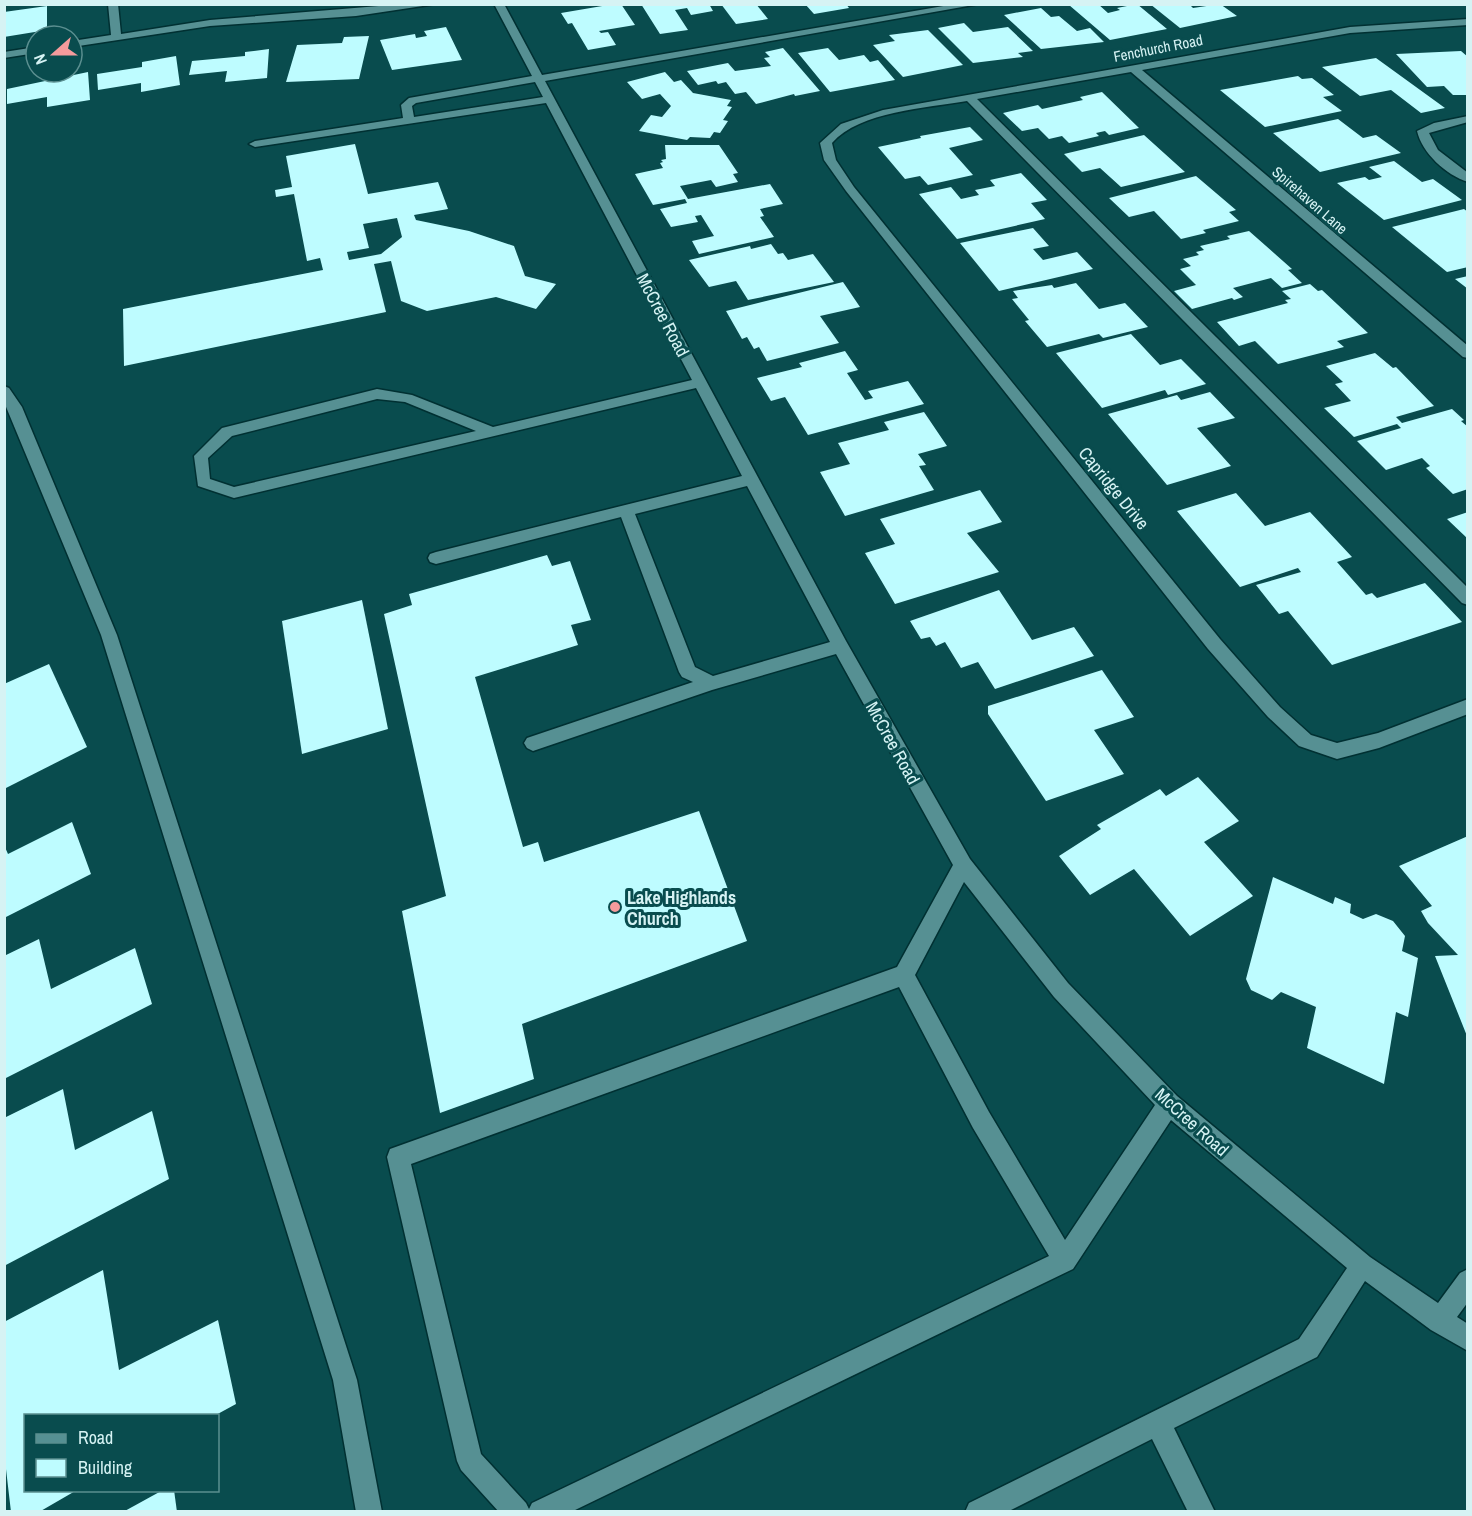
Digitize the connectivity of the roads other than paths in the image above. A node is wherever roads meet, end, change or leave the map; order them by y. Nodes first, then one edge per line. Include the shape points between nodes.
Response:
1 (113, 4) edge
2 (304, 4) edge
3 (432, 4) edge
4 (499, 4) edge
5 (975, 4) edge
6 (307, 16) junction
7 (1467, 22) edge
8 (116, 38) junction
9 (84, 42) edge
10 (24, 52) edge
11 (4, 55) edge
12 (1133, 68) junction
13 (537, 80) junction
14 (970, 98) junction
15 (548, 100) junction
16 (1467, 119) edge
17 (409, 121) junction
18 (856, 121) joint
19 (255, 144) dead end
20 (1467, 179) edge
21 (1467, 354) edge
22 (699, 383) junction
23 (4, 392) edge
24 (493, 432) junction
25 (752, 479) junction
26 (626, 510) junction
27 (436, 558) dead end
28 (1467, 599) edge
29 (840, 646) junction
30 (712, 683) junction
31 (1467, 706) edge
32 (533, 743) dead end
33 (963, 865) junction
34 (904, 975) junction
35 (1169, 1104) junction
36 (1065, 1261) junction
37 (1362, 1265) junction
38 (1467, 1281) edge
39 (1440, 1320) junction
40 (1467, 1339) edge
41 (1158, 1423) junction
42 (369, 1512) edge
43 (517, 1512) edge
44 (541, 1512) edge
45 (978, 1512) edge
46 (1202, 1512) edge

1 - 8 street
2 - 6 street
3 - 6 street
4 - 13 street, McCree Road
5 - 13 street
6 - 8 street via 210,23
7 - 12 street, Fenchurch Road via 1350,30
8 - 9 street
10 - 11 street
12 - 14 street, Fenchurch Road
12 - 21 street, Spirehaven Lane
13 - 15 street, McCree Road
13 - 17 street via 413,100 406,105
14 - 18 street, Fenchurch Road
14 - 28 street
15 - 17 street
15 - 22 street, McCree Road
16 - 20 street via 1423,131 1424,141
17 - 19 street
18 - 31 street, Capridge Drive via 836,130 826,143 830,160 850,189 1214,644 1274,712 1305,741 1337,751 1379,740
22 - 24 street
22 - 25 street, McCree Road
23 - 42 street via 15,407 109,635 345,1380
24 - 24 street via 234,493 203,482 201,456 227,432 377,394 406,398
25 - 26 street
25 - 29 street, McCree Road
26 - 27 street
26 - 30 street via 688,672
29 - 30 street
29 - 33 street, McCree Road
30 - 32 street
33 - 34 street
33 - 35 street, McCree Road via 1061,990
34 - 36 street via 981,1120
34 - 43 street via 398,1157 470,1461
35 - 36 street
35 - 37 street, McCree Road
36 - 44 street
37 - 39 street, McCree Road
37 - 41 street via 1308,1348
38 - 39 street
39 - 40 street, McCree Road
41 - 45 street
41 - 46 street

